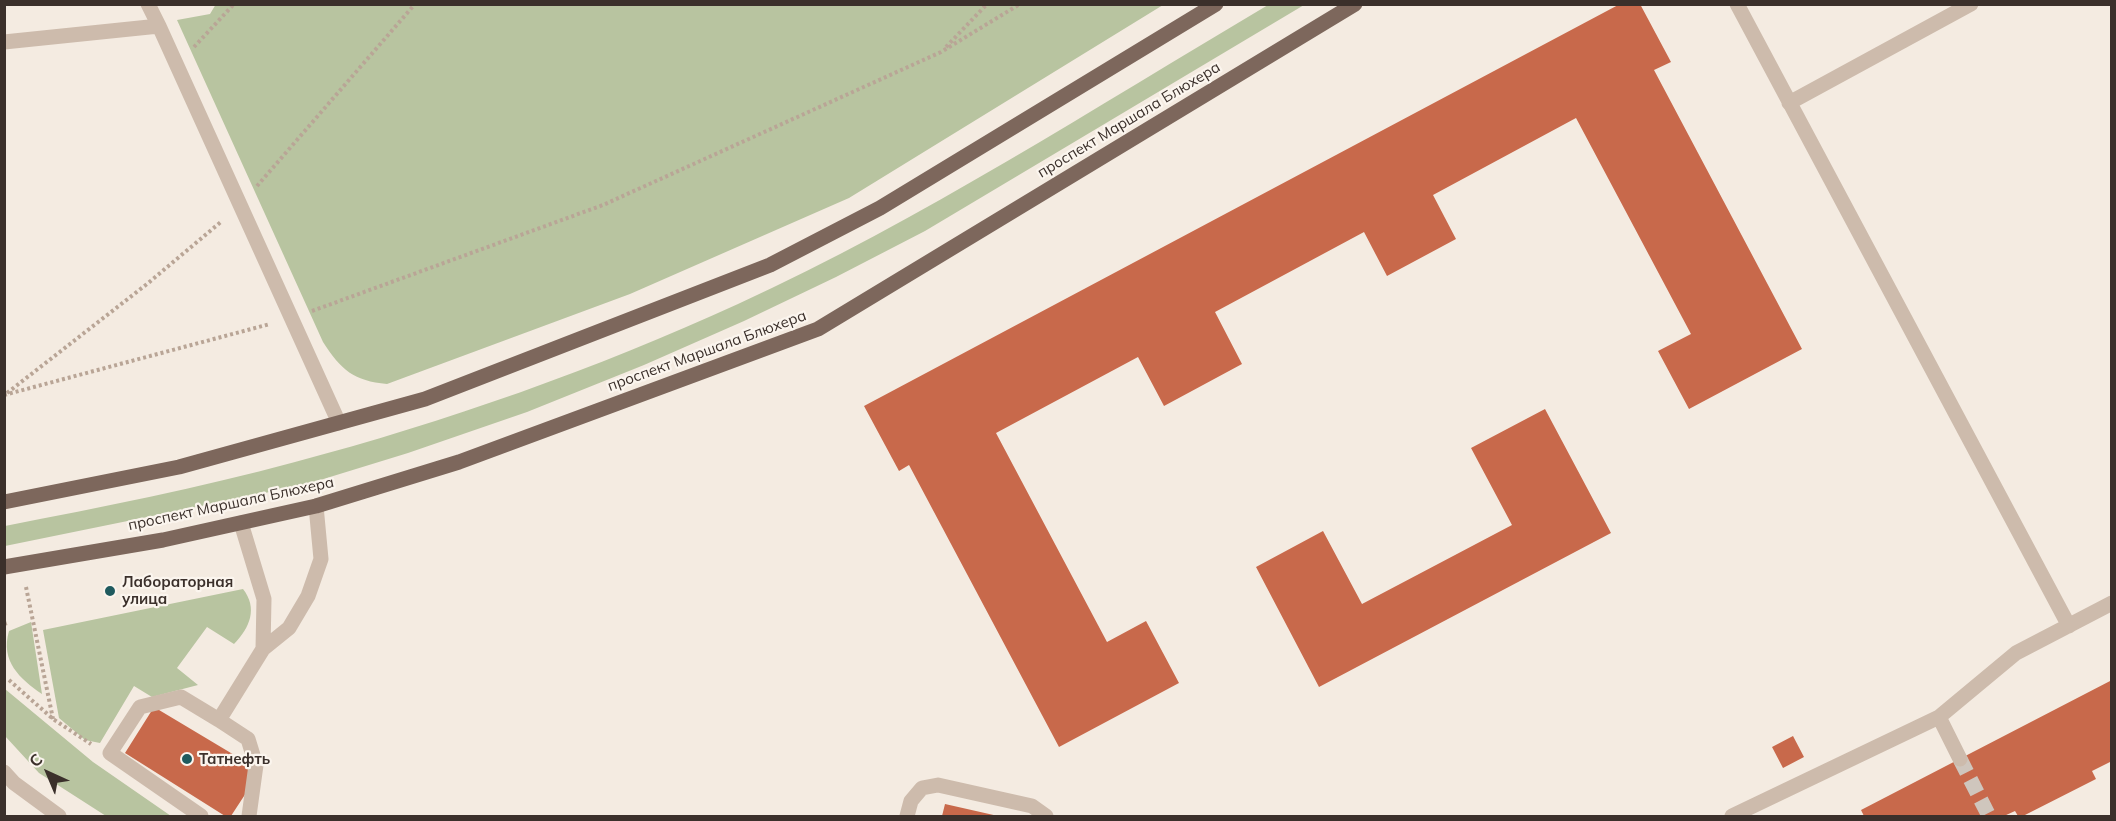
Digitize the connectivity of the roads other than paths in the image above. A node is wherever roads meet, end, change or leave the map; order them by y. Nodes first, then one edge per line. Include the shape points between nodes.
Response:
1 (148, 4) edge
2 (1216, 4) edge
3 (1355, 4) edge
4 (1737, 4) edge
5 (1971, 4) edge
6 (159, 26) junction
7 (4, 42) edge
8 (1789, 103) junction
9 (339, 423) junction
10 (4, 502) edge
11 (316, 506) junction
12 (241, 524) junction
13 (4, 567) edge
14 (2112, 603) edge
15 (2069, 626) junction
16 (263, 649) junction
17 (1939, 717) junction
18 (219, 720) junction
19 (1960, 759) tunnel mouth
20 (4, 772) edge
21 (59, 816) edge
22 (201, 816) edge
23 (249, 816) edge
24 (907, 816) edge
25 (1046, 816) edge
26 (1732, 816) edge

1 - 6 street
2 - 9 main road via 880,208 770,265 425,399
3 - 11 main road, проспект Маршала Блюхера via 818,329 459,462
4 - 8 street
5 - 8 street
6 - 7 street
6 - 9 street
8 - 15 street
9 - 10 main road via 179,467
11 - 12 main road, проспект Маршала Блюхера
11 - 16 street via 321,559 308,596 289,628
12 - 13 main road, проспект Маршала Блюхера
12 - 16 street via 264,599
14 - 15 street
15 - 17 street via 2016,653
16 - 18 street
17 - 19 street
17 - 26 street
18 - 22 street via 181,697 140,707 110,753
18 - 23 street via 248,739 256,765
20 - 21 street
24 - 25 street via 911,801 922,788 938,785 1032,806

